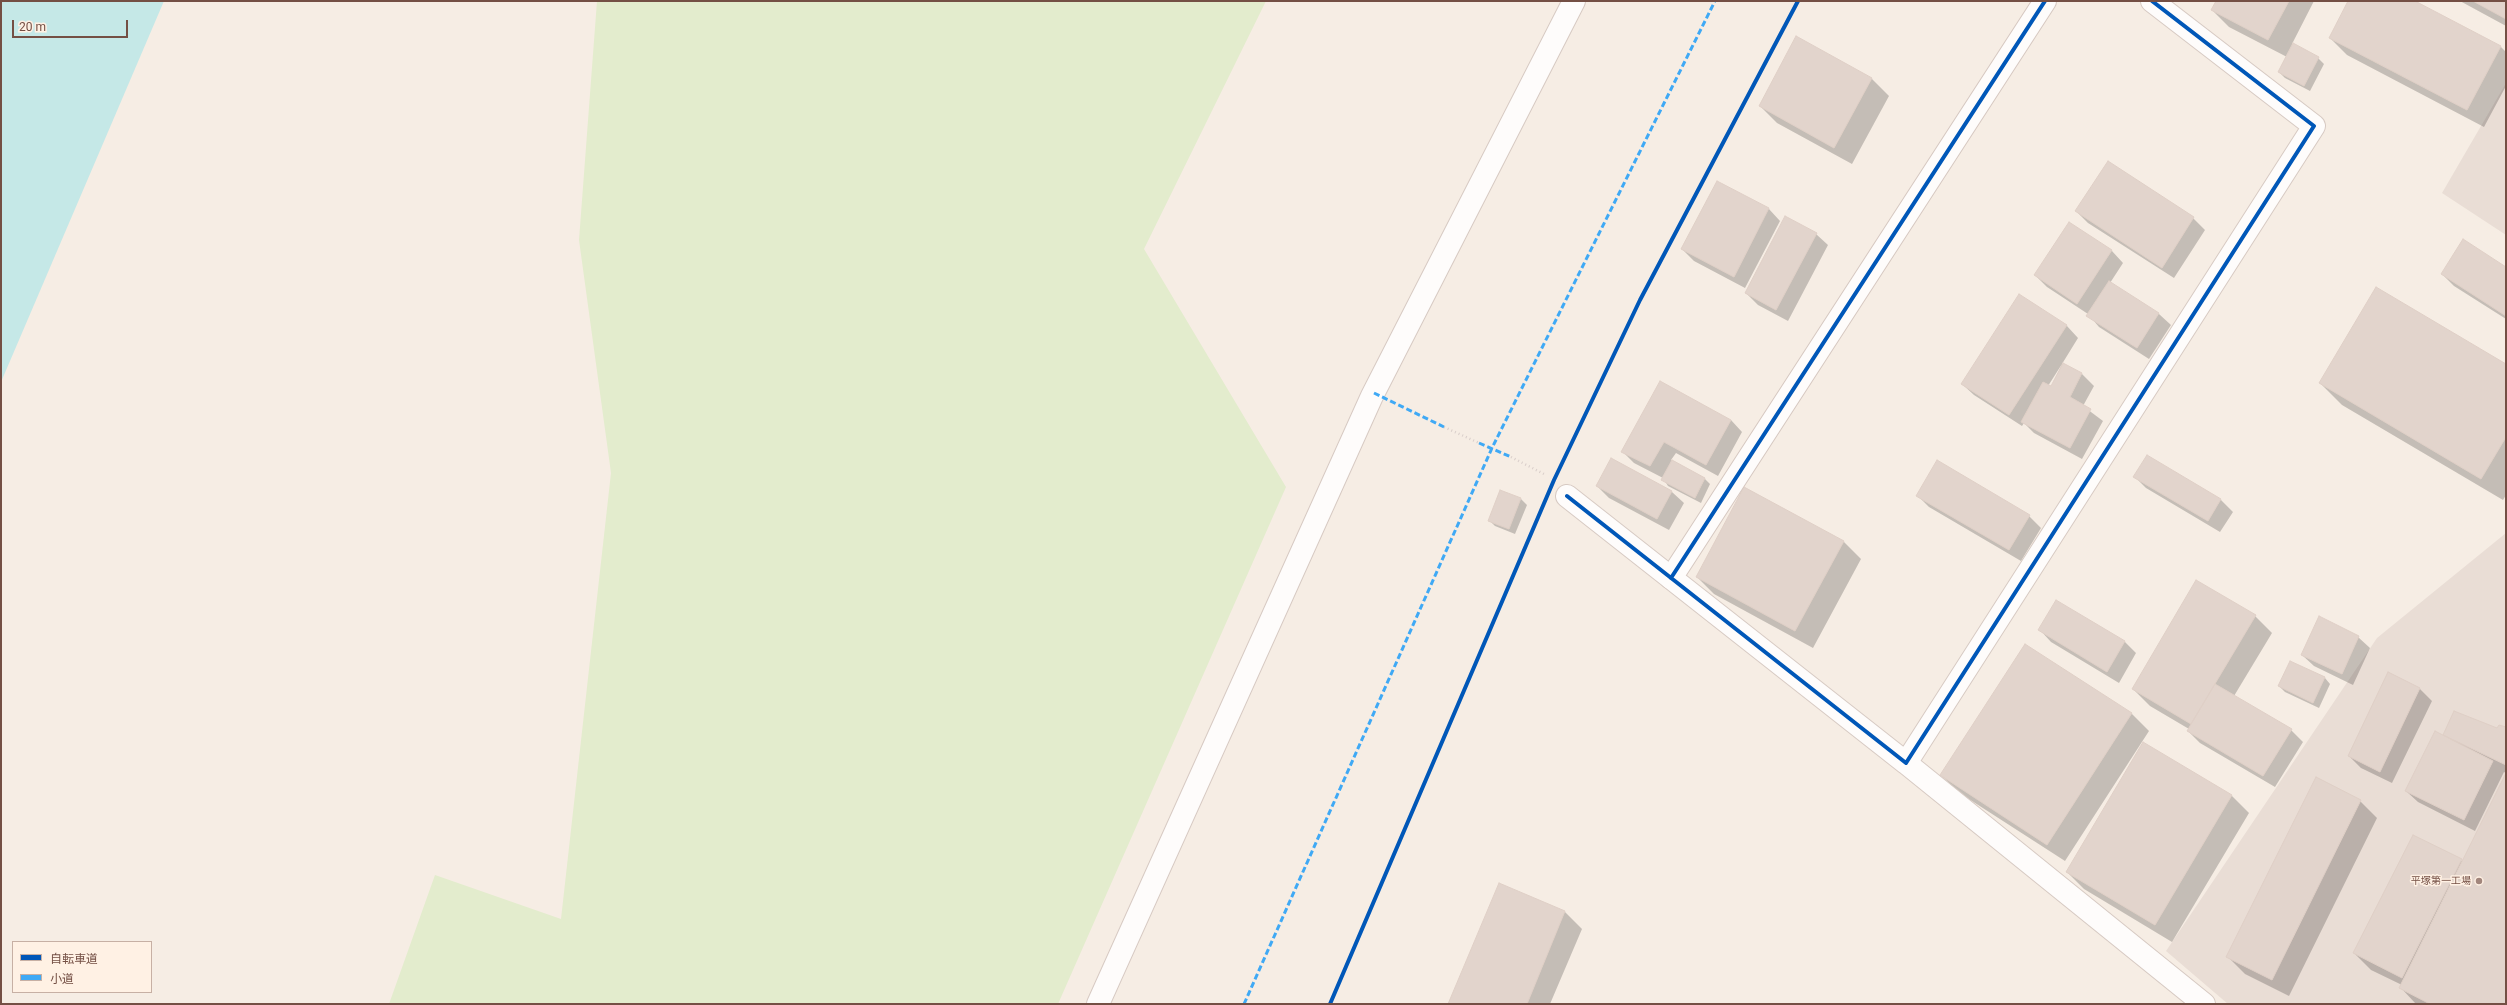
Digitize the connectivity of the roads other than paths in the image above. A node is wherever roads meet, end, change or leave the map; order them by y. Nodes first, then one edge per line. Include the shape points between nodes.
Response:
1 (1574, 1) edge
2 (2045, 1) edge
3 (2152, 1) edge
4 (1567, 496) dead end
5 (1671, 578) junction
6 (1906, 763) junction
7 (1098, 1004) edge
8 (2204, 1004) edge

1 - 7 street via 1372,396
2 - 5 street
3 - 6 street via 2314,126
4 - 5 street
5 - 6 street
6 - 8 street

